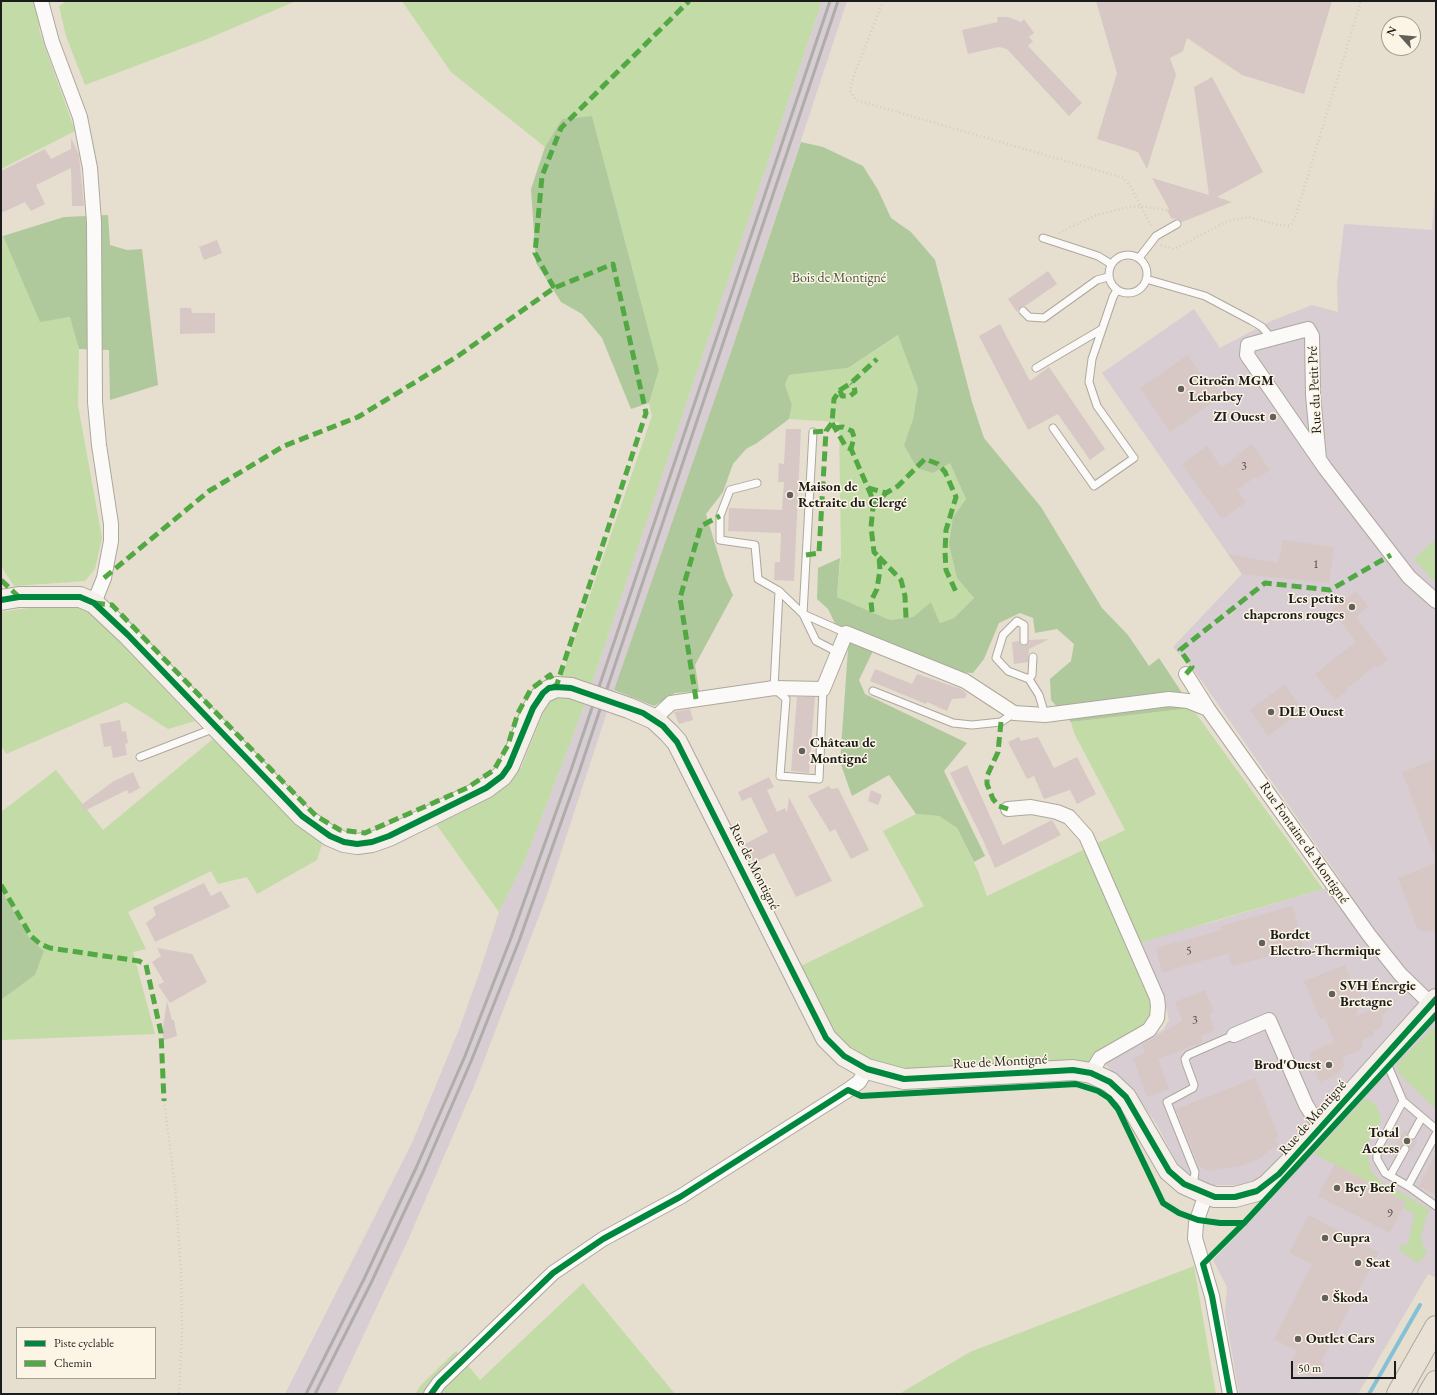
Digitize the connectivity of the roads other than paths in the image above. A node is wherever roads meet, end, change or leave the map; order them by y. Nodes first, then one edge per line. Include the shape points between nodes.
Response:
1 (42, 1) edge
2 (1177, 224) dead end
3 (1043, 238) dead end
4 (1139, 258) junction
5 (1111, 264) junction
6 (1108, 276) junction
7 (1146, 279) junction
8 (1117, 290) junction
9 (1022, 312) dead end
10 (1102, 329) junction
11 (1272, 339) junction
12 (1036, 368) dead end
13 (1053, 428) dead end
14 (813, 432) dead end
15 (1319, 459) junction
16 (757, 483) dead end
17 (779, 591) junction
18 (1, 600) edge
19 (1436, 601) edge
20 (94, 603) junction
21 (803, 614) junction
22 (846, 633) junction
23 (1024, 641) dead end
24 (839, 653) junction
25 (1034, 657) dead end
26 (1186, 674) dead end
27 (1029, 679) junction
28 (774, 688) junction
29 (823, 689) junction
30 (873, 690) dead end
31 (1208, 709) junction
32 (1014, 713) junction
33 (1045, 715) junction
34 (654, 719) junction
35 (216, 728) junction
36 (140, 757) dead end
37 (1008, 809) dead end
38 (1434, 1001) edge
39 (1234, 1035) joint
40 (1380, 1059) junction
41 (867, 1069) junction
42 (1091, 1073) junction
43 (1403, 1100) junction
44 (1422, 1117) junction
45 (1323, 1126) junction
46 (1436, 1129) edge
47 (1436, 1134) edge
48 (1412, 1135) dead end
49 (1405, 1149) dead end
50 (1390, 1176) junction
51 (1408, 1186) junction
52 (1199, 1191) junction
53 (1436, 1206) edge
54 (1436, 1327) edge
55 (1436, 1382) edge
56 (431, 1394) edge
57 (1230, 1394) edge
58 (1398, 1394) edge
59 (1429, 1394) edge

1 - 20 street via 49,34 80,117 90,168 94,222 95,402 112,541 104,578
2 - 4 lane via 1156,236
3 - 5 lane via 1098,256
4 - 5 lane via 1127,254 1115,259
4 - 7 lane via 1147,272
5 - 6 lane
6 - 8 lane
6 - 9 lane via 1097,280 1044,318 1029,317
7 - 8 lane via 1144,285 1134,292
7 - 11 lane via 1205,296 1262,327
8 - 10 lane
10 - 12 lane
10 - 13 lane via 1092,359 1089,382 1097,406 1134,458 1094,486
11 - 15 street, Rue du Petit Pré via 1248,345 1247,355
11 - 15 street, Rue du Petit Pré via 1308,329 1312,336 1313,395
14 - 21 lane
15 - 19 street, Rue du Petit Pré via 1409,577
16 - 17 lane via 730,490 720,516 720,540 755,545 758,579
17 - 21 lane
17 - 28 lane
18 - 20 street via 80,597
20 - 35 street, Rue de Montigné
21 - 22 lane
21 - 24 lane via 816,641
22 - 24 street
22 - 32 street via 965,682
23 - 27 lane via 1024,625 1017,621 1003,636 996,658 1008,671
24 - 29 street
25 - 27 lane via 1032,675
26 - 31 street, Rue Fontaine de Montigné
27 - 33 lane via 1039,695
28 - 29 street
28 - 29 lane via 786,699 780,776 819,779
28 - 34 street via 671,703
30 - 32 lane via 953,723 972,725 1001,722
31 - 33 street via 1188,701 1169,699
31 - 38 street, Rue Fontaine de Montigné via 1384,956 1400,974
32 - 33 street
34 - 35 street, Rue de Montigné, bridge via 571,688 549,688 538,698 509,766 502,776 486,788 389,836 358,844 344,842 302,816
34 - 41 street, Rue de Montigné via 677,742 826,1038 844,1056
35 - 36 lane
37 - 42 street via 1031,808 1057,812 1069,817 1086,836 1157,998 1156,1018 1149,1030 1100,1058
38 - 40 street, Rue de Montigné
39 - 45 street via 1269,1020 1306,1105
39 - 52 lane via 1185,1058 1193,1088 1167,1102 1195,1172
40 - 43 lane via 1388,1068
40 - 45 street, Rue de Montigné
41 - 42 street, Rue de Montigné via 904,1079 1062,1070
41 - 56 street via 859,1082 848,1090 680,1197 603,1239 553,1273 439,1383
42 - 52 street, Rue de Montigné via 1110,1082 1126,1097 1169,1171
43 - 44 lane
43 - 50 lane via 1377,1150 1377,1159 1385,1173
44 - 46 lane
44 - 48 lane
45 - 52 street, Rue de Montigné via 1279,1174 1257,1191 1235,1197 1215,1197
47 - 51 lane
49 - 50 lane
50 - 51 lane
51 - 53 lane
52 - 57 street via 1195,1238 1212,1296
54 - 58 main road
55 - 59 main road

